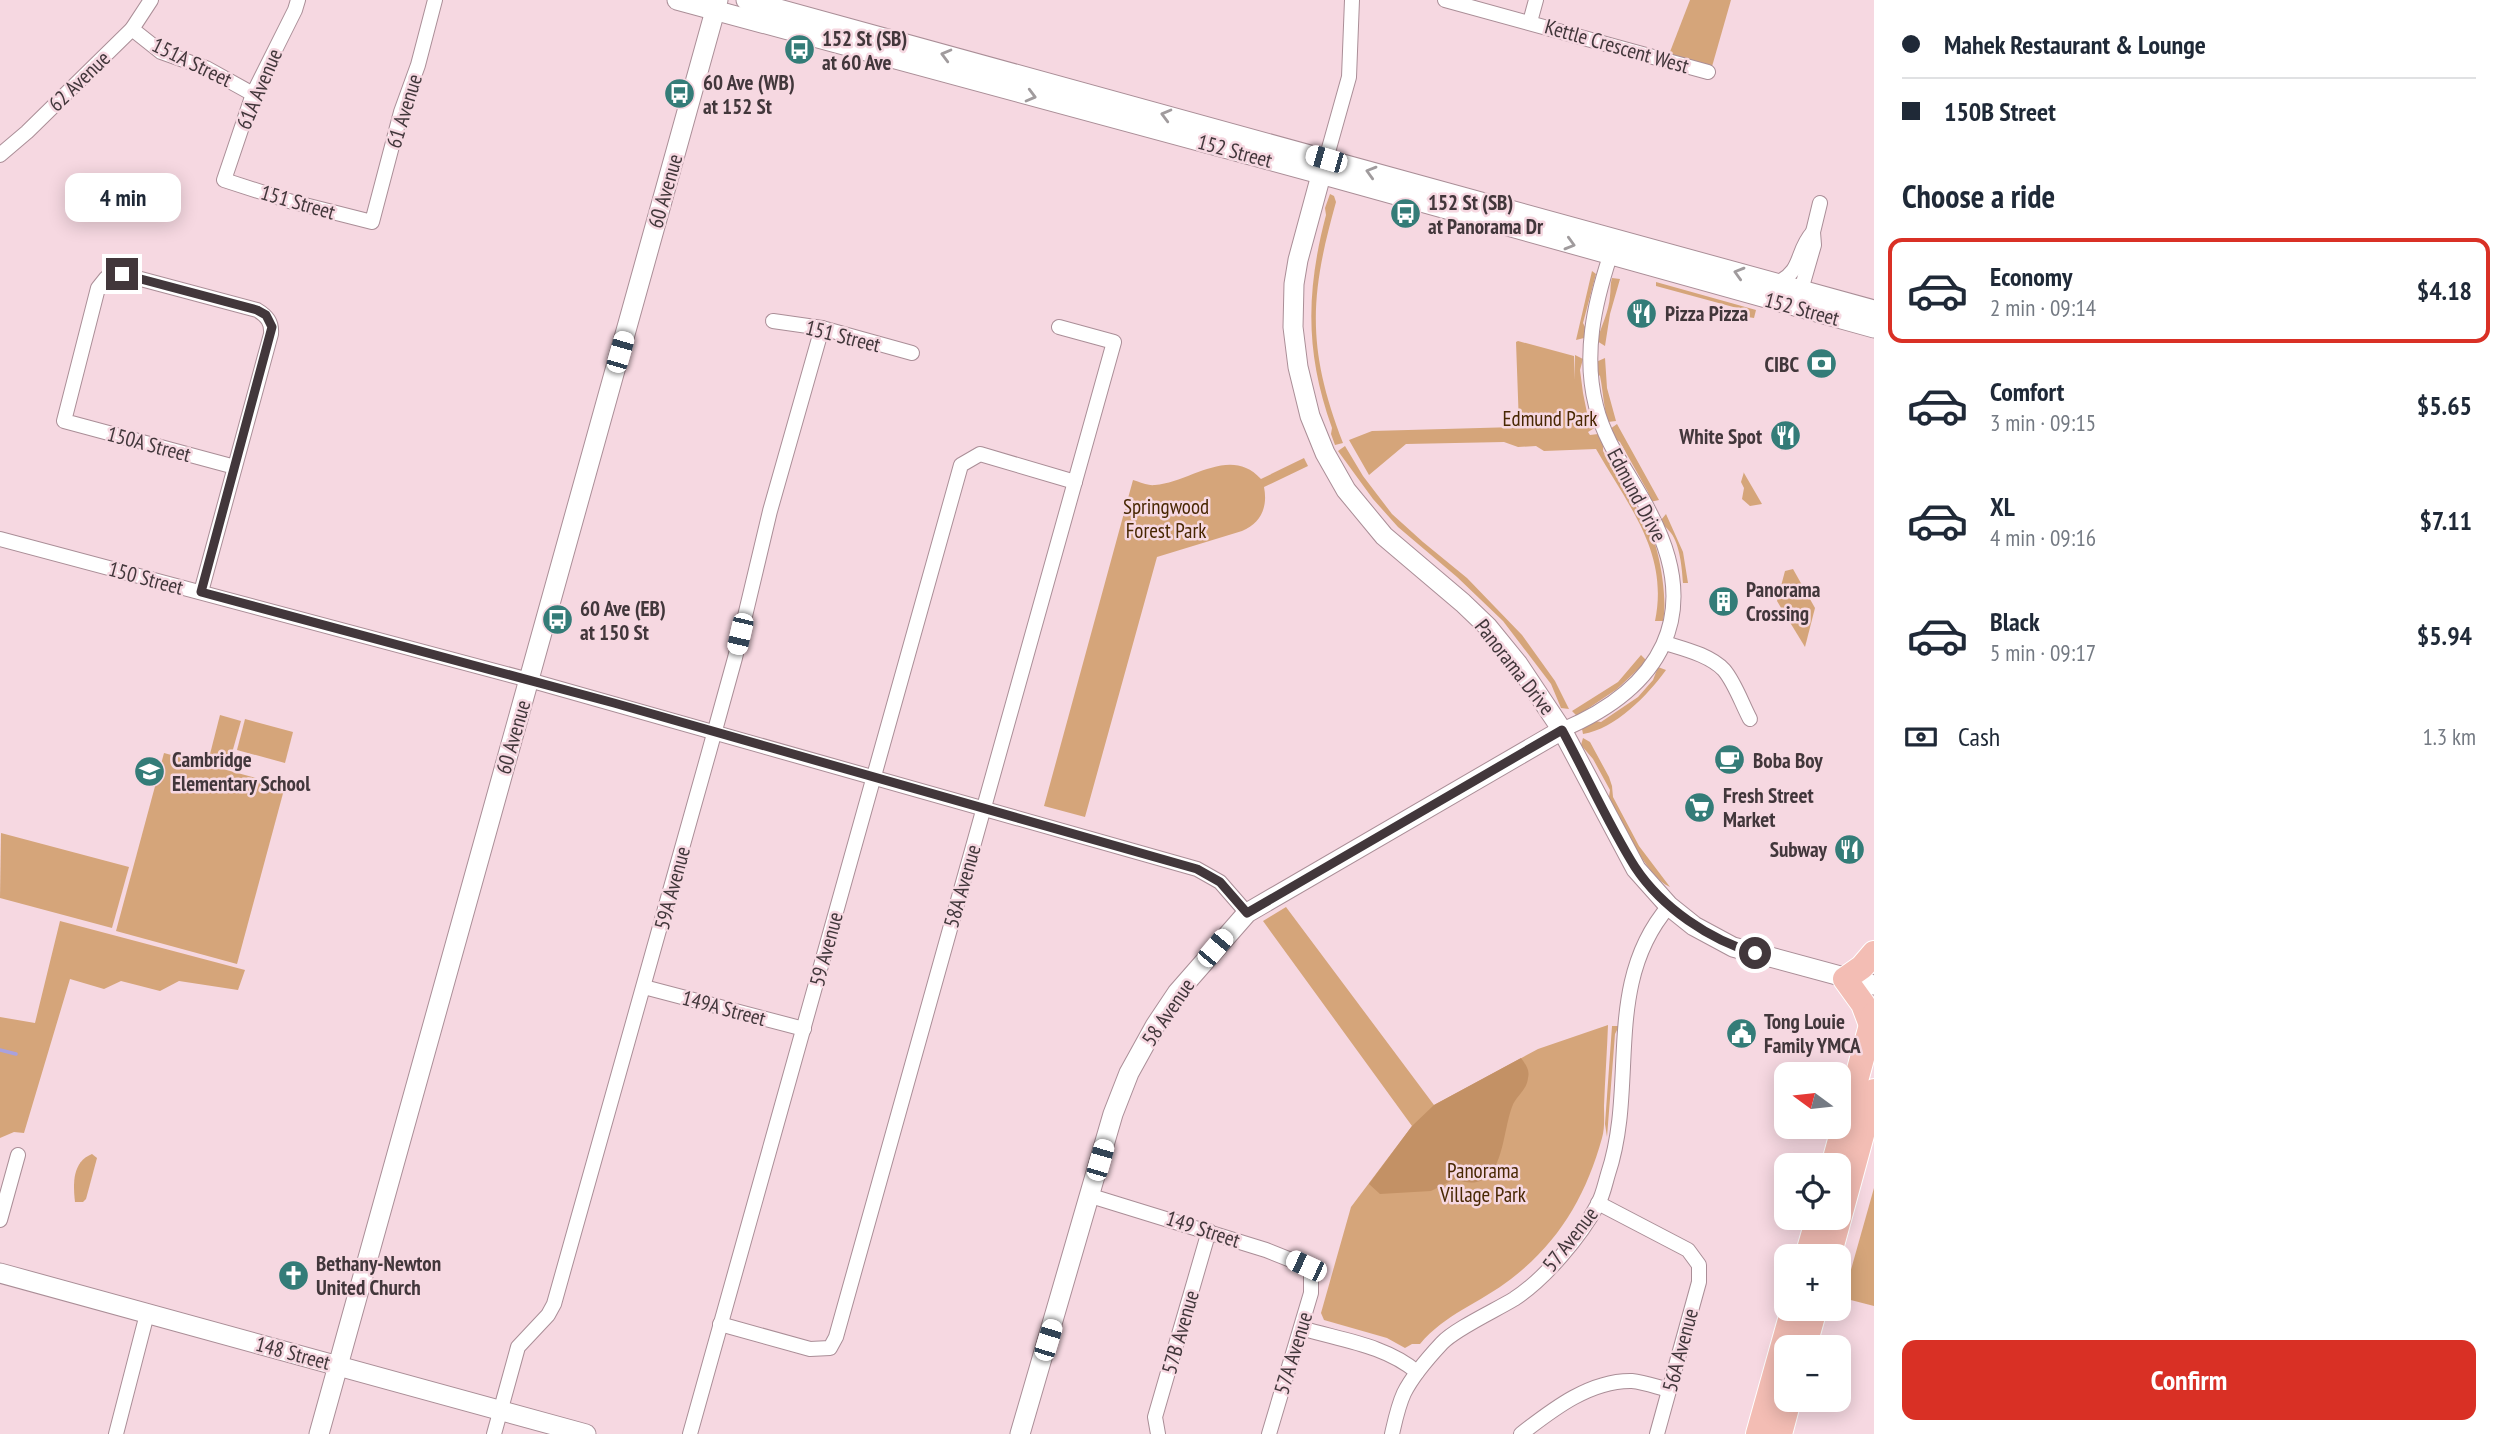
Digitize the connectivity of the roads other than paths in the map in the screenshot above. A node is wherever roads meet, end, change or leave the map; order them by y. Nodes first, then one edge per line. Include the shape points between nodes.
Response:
1 (151, 0) edge
2 (298, 0) edge
3 (435, 0) edge
4 (677, 0) edge
5 (746, 0) edge
6 (1352, 0) edge
7 (1445, 0) edge
8 (1536, 0) edge
9 (717, 5) edge
10 (1530, 22) junction
11 (132, 29) junction
12 (1708, 72) dead end
13 (253, 94) junction
14 (0, 155) edge
15 (1324, 167) junction
16 (224, 180) joint
17 (1820, 203) dead end
18 (372, 222) joint
19 (1813, 232) junction
20 (1644, 247) junction
21 (1610, 256) junction
22 (1777, 283) junction
23 (1796, 298) junction
24 (1874, 310) edge
25 (773, 321) dead end
26 (1059, 327) dead end
27 (822, 328) junction
28 (1874, 328) edge
29 (912, 353) dead end
30 (235, 467) junction
31 (1075, 482) junction
32 (0, 539) edge
33 (201, 592) junction
34 (1665, 643) junction
35 (529, 680) junction
36 (1750, 719) dead end
37 (1562, 730) junction
38 (714, 733) junction
39 (873, 779) junction
40 (984, 808) junction
41 (1670, 906) junction
42 (1247, 913) junction
43 (1874, 953) edge
44 (1845, 979) junction
45 (1874, 985) edge
46 (644, 987) junction
47 (1872, 1020) edge
48 (804, 1029) junction
49 (1874, 1091) edge
50 (1836, 1153) edge
51 (18, 1155) dead end
52 (1091, 1196) junction
53 (1598, 1203) junction
54 (0, 1220) edge
55 (1209, 1231) junction
56 (1832, 1244) edge
57 (1311, 1272) joint
58 (0, 1273) edge
59 (147, 1314) junction
60 (1790, 1321) edge
61 (720, 1324) junction
62 (1301, 1328) junction
63 (338, 1366) junction
64 (1417, 1372) junction
65 (1669, 1390) junction
66 (500, 1411) junction
67 (1786, 1412) edge
68 (1157, 1433) edge
69 (116, 1434) edge
70 (319, 1434) edge
71 (494, 1434) edge
72 (586, 1434) edge
73 (690, 1434) edge
74 (1020, 1434) edge
75 (1269, 1434) edge
76 (1392, 1434) edge
77 (1521, 1434) edge
78 (1657, 1434) edge
79 (1758, 1434) edge
80 (1780, 1434) edge

1 - 11 street, 62 Avenue
2 - 13 street, 61A Avenue
3 - 18 street, 61 Avenue
4 - 9 street, 152 Street
15 -> 5 street, 152 Street
6 - 15 street via 1349,77
7 - 10 street, Kettle Crescent West
8 - 10 street
9 -> 15 street, 152 Street
9 - 35 street, 60 Avenue
10 - 12 street, Kettle Crescent West
11 - 13 street, 151A Street via 161,52 216,73
11 - 14 street, 62 Avenue
13 - 16 street, 61A Avenue
20 -> 15 street, 152 Street
15 -> 21 street, 152 Street
15 - 37 street, Panorama Drive via 1298,260 1293,312 1302,388 1325,453 1373,524 1487,626
16 - 18 street, 151 Street
17 - 19 street
19 - 22 street via 1793,274
19 - 23 street via 1814,245
20 - 21 street via 1614,249
22 -> 20 street, 152 Street
21 - 23 street, 152 Street via 1748,294 1762,289
21 - 34 street, Edmund Drive via 1592,324 1590,379 1610,444 1651,513 1667,552 1674,601
22 - 23 street, 152 Street
23 - 24 street, 152 Street via 1843,301
23 - 28 street, 152 Street
25 - 27 street, 151 Street
26 - 31 street, 58A Avenue via 1114,342
27 - 29 street, 151 Street
27 - 38 street, 59A Avenue
30 - 30 street, 150A Street via 271,334 269,320 257,310 203,294 122,274 106,278 98,288 64,421
30 - 33 street
31 - 39 street, 59 Avenue via 980,454 961,465
31 - 40 street, 58A Avenue
32 - 33 street, 150 Street
33 - 35 street, 150 Street
34 - 36 street via 1707,659 1727,673
34 - 37 street, Edmund Drive via 1632,689
35 - 38 street, 150 Street
35 - 63 street, 60 Avenue
37 - 41 street, Panorama Drive via 1636,869
37 - 42 street, 58 Avenue
38 - 39 street, 150 Street
38 - 46 street, 59A Avenue
39 - 40 street, 150 Street
39 - 48 street, 59 Avenue
40 - 42 street, 150 Street via 1197,869 1220,882
40 - 61 street, 58A Avenue via 836,1337 830,1348 810,1349
41 - 44 street, Panorama Drive via 1733,947
41 - 53 street, 57 Avenue via 1649,932 1630,985 1621,1117 1614,1158
42 - 52 street, 58 Avenue via 1177,993 1129,1073
43 - 44 highway
44 - 45 street, Panorama Drive
44 - 47 highway
46 - 48 street, 149A Street
46 - 66 street, 59A Avenue via 554,1304 518,1347
47 - 50 highway
48 - 61 street, 59 Avenue
49 - 56 highway
51 - 54 street
52 - 55 street, 149 Street
52 - 74 street, 58 Avenue
53 - 64 street, 57 Avenue via 1549,1269 1518,1296 1444,1341
53 - 65 street, 56A Avenue via 1688,1250 1699,1265 1699,1282
55 - 57 street, 149 Street via 1289,1258
55 - 68 street, 57B Avenue via 1155,1417
57 - 62 street, 57A Avenue via 1311,1293
58 - 59 street, 148 Street
59 - 63 street, 148 Street
59 - 69 street
60 - 79 highway
61 - 73 street, 59 Avenue
62 - 64 street via 1381,1350
62 - 75 street, 57A Avenue
63 - 66 street, 148 Street
63 - 70 street, 60 Avenue
64 - 76 street, 57 Avenue via 1403,1395
65 - 77 street via 1634,1381 1593,1387
65 - 78 street, 56A Avenue
66 - 71 street, 59A Avenue
66 - 72 street, 148 Street
67 - 80 highway

